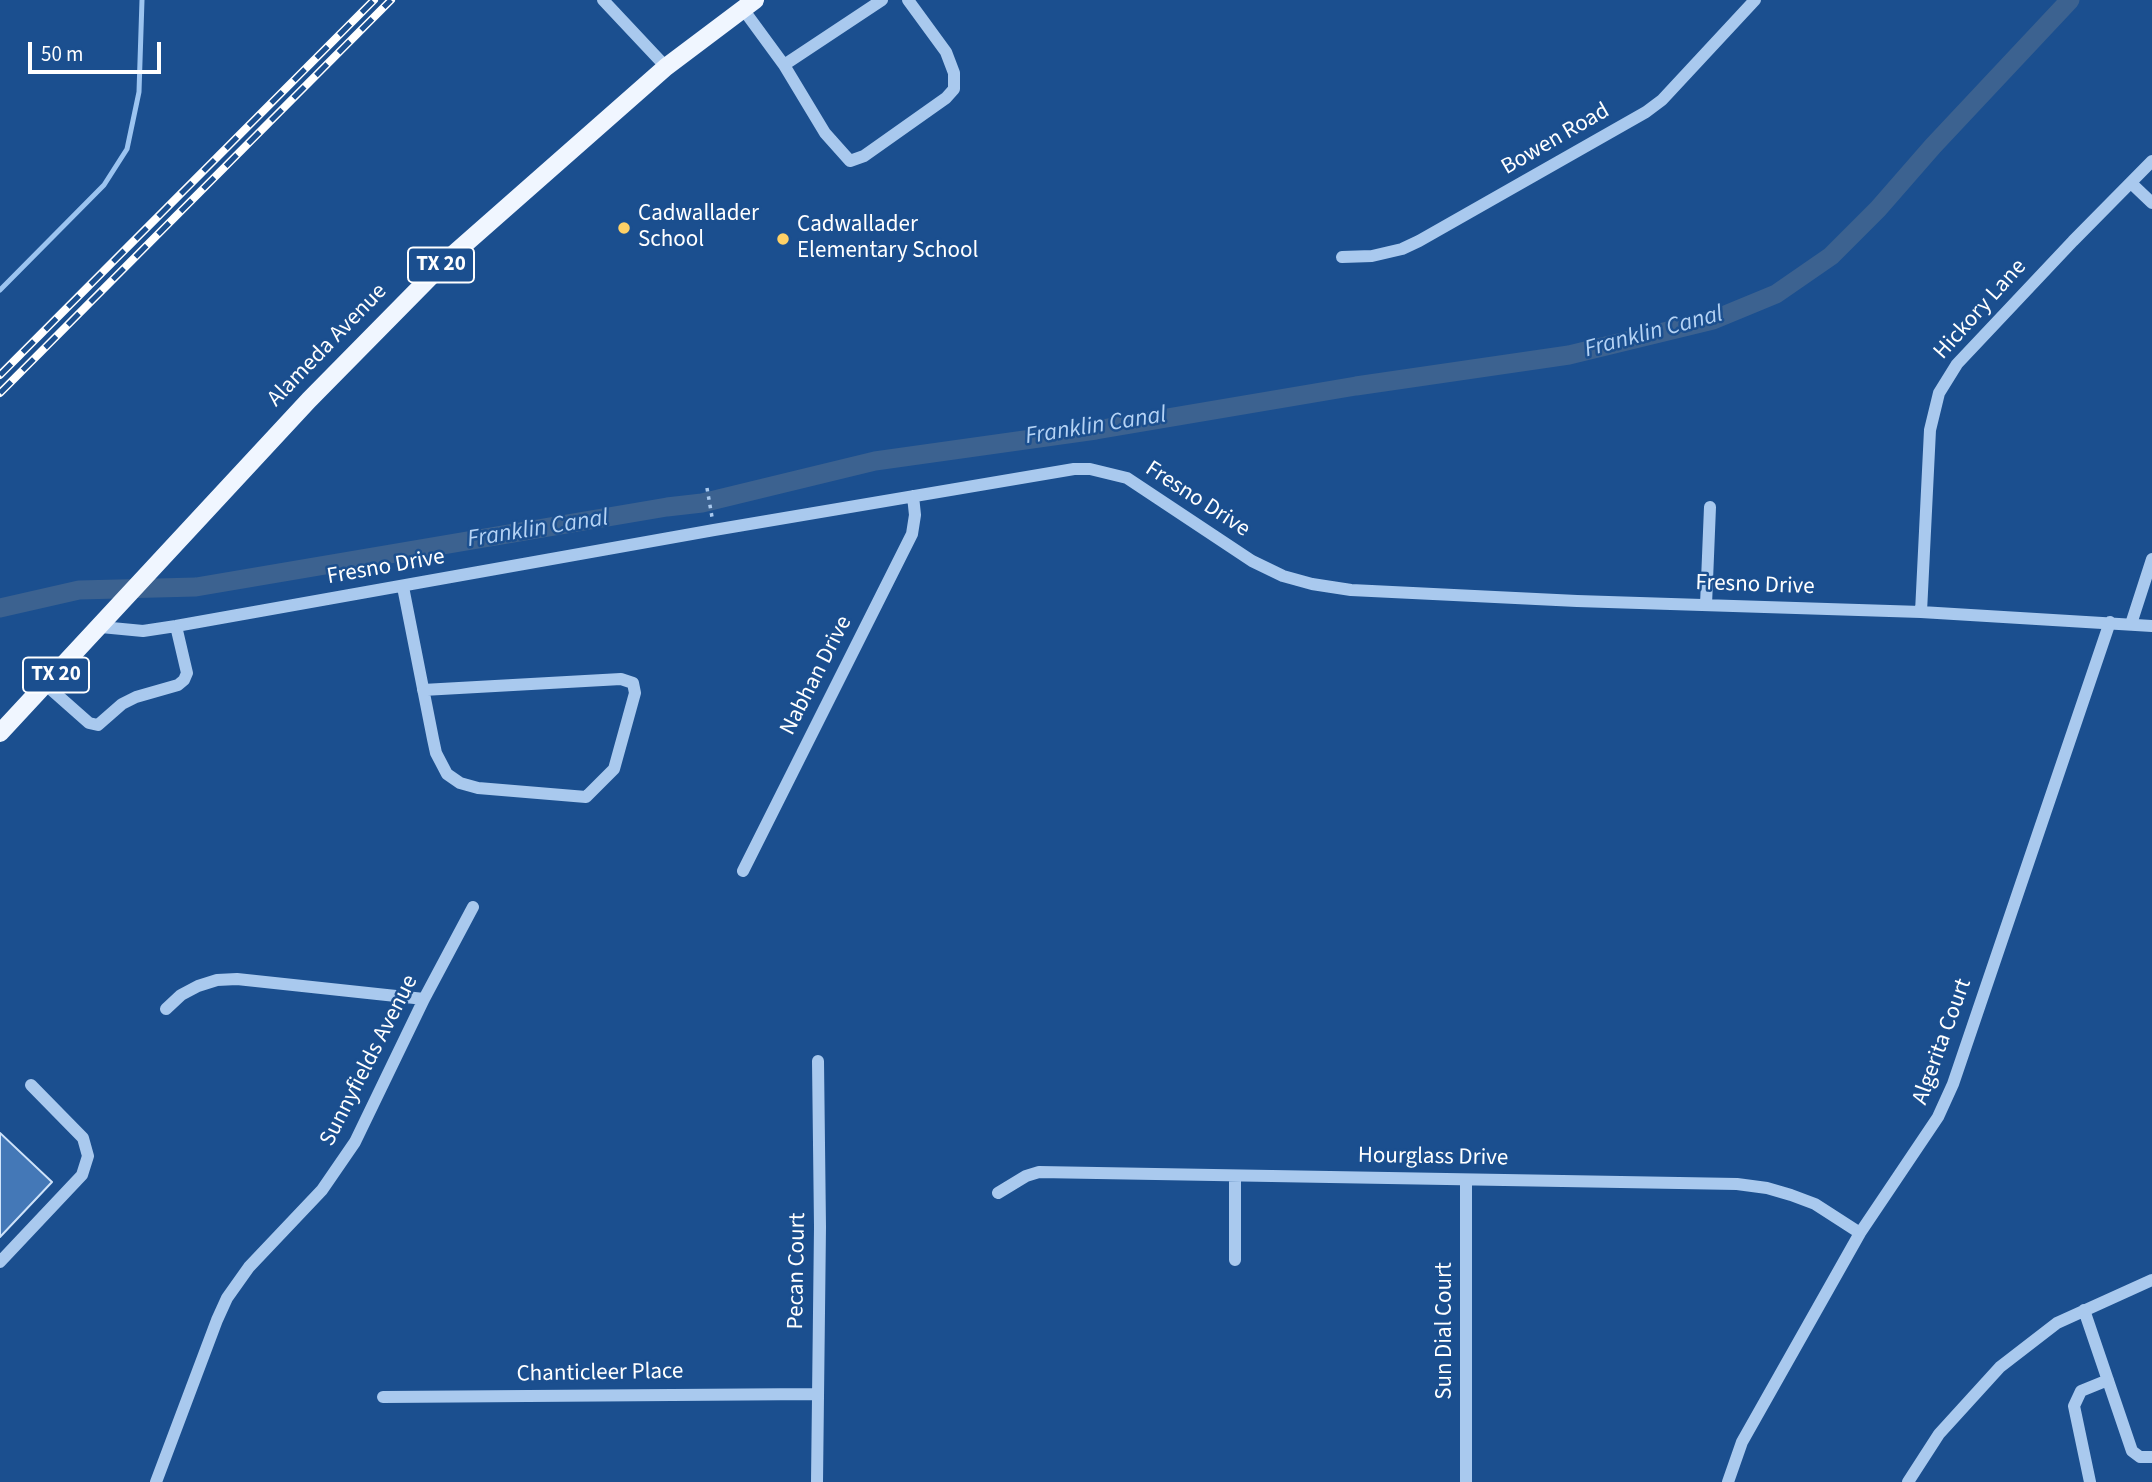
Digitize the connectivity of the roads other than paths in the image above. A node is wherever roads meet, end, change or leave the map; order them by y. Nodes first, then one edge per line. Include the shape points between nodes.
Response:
1 (603, 0) edge
2 (882, 0) edge
3 (908, 0) edge
4 (1755, 0) edge
5 (749, 5) edge
6 (784, 65) junction
7 (666, 67) junction
8 (2152, 161) edge
9 (2132, 183) junction
10 (2152, 203) edge
11 (1342, 257) dead end
12 (914, 496) junction
13 (1710, 507) dead end
14 (2152, 558) edge
15 (402, 587) junction
16 (1706, 605) junction
17 (1921, 612) junction
18 (106, 621) junction
19 (2110, 622) junction
20 (2131, 624) junction
21 (176, 626) junction
22 (2152, 626) edge
23 (46, 685) junction
24 (423, 690) junction
25 (0, 733) edge
26 (743, 871) dead end
27 (473, 907) dead end
28 (424, 999) junction
29 (166, 1009) dead end
30 (818, 1061) dead end
31 (31, 1085) dead end
32 (1235, 1176) junction
33 (1466, 1180) junction
34 (998, 1193) dead end
35 (1860, 1233) junction
36 (1235, 1259) dead end
37 (0, 1262) edge
38 (2152, 1280) edge
39 (2084, 1310) junction
40 (2108, 1380) junction
41 (817, 1394) junction
42 (383, 1397) dead end
43 (2152, 1457) edge
44 (156, 1482) edge
45 (817, 1482) edge
46 (1466, 1482) edge
47 (1728, 1482) edge
48 (1908, 1482) edge
49 (2090, 1482) edge

1 - 7 street
2 - 6 street
3 - 6 street via 946,52 954,89 864,156 850,161 825,133
4 - 11 street, Bowen Road via 1646,112 1419,241 1372,256
5 - 6 street
5 - 7 main road, Alameda Avenue / TX 20
7 - 18 main road, Alameda Avenue / TX 20 via 447,259 309,400
8 - 9 street, Hickory Lane
9 - 10 street
9 - 17 street, Hickory Lane via 1957,364 1939,393 1930,430
12 - 15 street, Fresno Drive
12 - 16 street, Fresno Drive via 1090,469 1127,478 1252,561 1312,584 1351,590
12 - 26 street, Nabhan Drive via 912,534
13 - 16 street
14 - 20 street
15 - 21 street, Fresno Drive
15 - 24 street
16 - 17 street, Fresno Drive
17 - 19 street, Fresno Drive
18 - 21 street, Fresno Drive via 143,631
18 - 23 main road, Alameda Avenue / TX 20
19 - 20 street, Fresno Drive
19 - 35 street, Algerita Court via 1953,1084 1922,1144
20 - 22 street, Fresno Drive
21 - 23 street via 187,673 184,680 122,704 98,725 89,723
23 - 25 main road, Alameda Avenue / TX 20
24 - 24 street via 436,753 453,779 470,787 586,797 614,769 634,701 630,681 621,679
27 - 28 street, Sunnyfields Avenue
28 - 29 street via 237,979 198,986
28 - 44 street, Sunnyfields Avenue via 339,1167 227,1298
30 - 41 street, Pecan Court
31 - 37 street via 83,1138 88,1156 82,1175
32 - 33 street, Hourglass Drive
32 - 34 street, Hourglass Drive via 1039,1172
32 - 36 street
33 - 35 street, Hourglass Drive via 1767,1188 1815,1204
33 - 46 street, Sun Dial Court
35 - 47 street, Algerita Court via 1742,1442
38 - 39 street
39 - 40 street
39 - 48 street via 2057,1323 2000,1367 1939,1434
40 - 43 street via 2132,1451
40 - 49 street via 2081,1391 2074,1406
41 - 42 street, Chanticleer Place
41 - 45 street, Pecan Court

